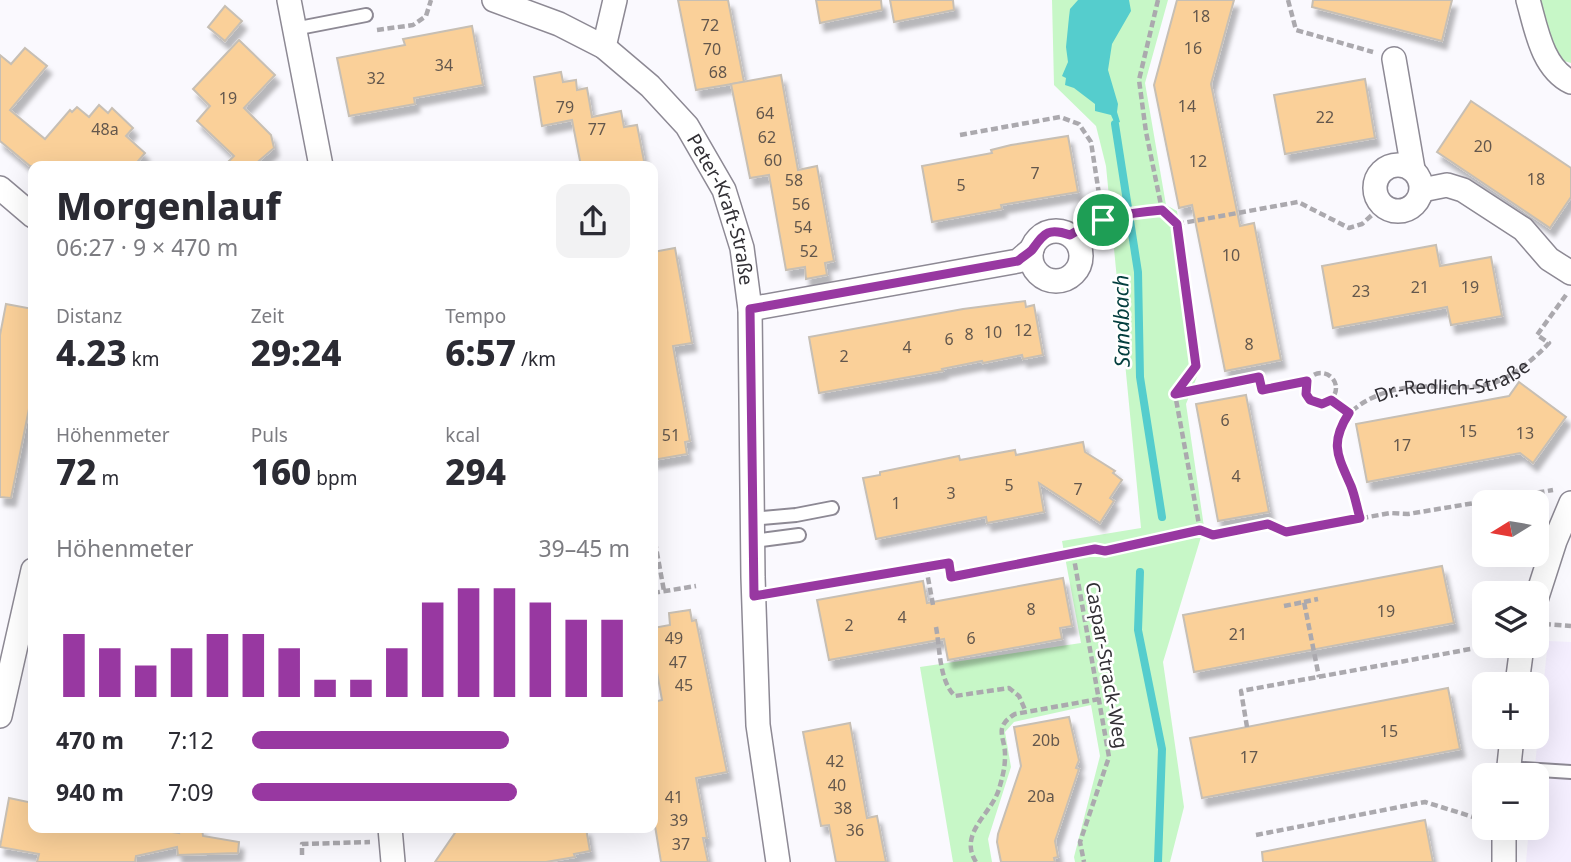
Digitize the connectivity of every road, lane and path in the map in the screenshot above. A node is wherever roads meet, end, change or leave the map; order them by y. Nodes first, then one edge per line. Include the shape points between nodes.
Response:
1 (289, 0) edge
2 (431, 0) edge
3 (494, 0) edge
4 (615, 0) edge
5 (1158, 0) edge
6 (1288, 0) edge
7 (1528, 0) edge
8 (366, 15) joint
9 (294, 29) junction
10 (604, 47) junction
11 (1394, 59) joint
12 (1571, 82) edge
13 (960, 135) dead end
14 (320, 161) edge
15 (1418, 180) junction
16 (0, 188) edge
17 (1383, 205) junction
18 (1162, 210) junction
19 (28, 212) edge
20 (1103, 220) junction
21 (1177, 224) junction
22 (1070, 235) junction
23 (1032, 249) junction
24 (1571, 273) edge
25 (1571, 289) edge
26 (750, 309) junction
27 (1307, 381) junction
28 (1175, 394) junction
29 (1331, 400) junction
30 (1349, 413) junction
31 (1564, 496) edge
32 (832, 508) dead end
33 (1360, 518) junction
34 (753, 530) junction
35 (1200, 530) junction
36 (799, 535) dead end
37 (1073, 553) junction
38 (658, 558) edge
39 (926, 567) junction
40 (1542, 581) edge
41 (696, 586) dead end
42 (664, 591) junction
43 (28, 592) edge
44 (658, 592) edge
45 (754, 596) junction
46 (1318, 598) dead end
47 (1304, 602) junction
48 (933, 606) dead end
49 (1284, 606) dead end
50 (1549, 625) edge
51 (1571, 626) edge
52 (936, 627) dead end
53 (1472, 649) edge
54 (1319, 677) junction
55 (1099, 699) junction
56 (1026, 712) junction
57 (0, 716) edge
58 (1247, 727) dead end
59 (1549, 772) edge
60 (1571, 772) edge
61 (1472, 816) edge
62 (1256, 835) dead end
63 (1504, 840) edge
64 (392, 844) edge
65 (302, 855) dead end
66 (778, 862) edge
67 (976, 862) edge
68 (1084, 862) edge
69 (1504, 862) edge

1 - 9 street
2 - 8 path via 426,16 413,25 378,31
3 - 10 street, Peter-Kraft-Straße
4 - 10 street
5 - 18 path via 1139,80
6 - 11 path via 1296,30
7 - 12 street via 1552,68
8 - 9 lane
9 - 14 street
10 - 26 street, Peter-Kraft-Straße via 687,126 724,190 743,248
11 - 15 street
13 - 20 path via 1060,117 1079,124 1091,142
15 - 17 street via 1418,201 1410,209 1398,211
15 - 17 street via 1402,164 1382,170 1375,188
15 - 24 street via 1463,190 1523,229 1549,260
16 - 19 street
17 - 21 path via 1362,224 1349,228 1298,202
18 - 20 path
18 - 21 path
20 - 22 path
21 - 28 path via 1196,366
22 - 23 street via 1049,232
22 - 23 street via 1082,258 1074,275 1066,280 1056,282 1041,276 1032,264
23 - 26 street via 1018,261
25 - 30 path, Dr.-Redlich-Straße via 1537,335 1549,343 1507,376 1481,386 1385,392
26 - 34 street, Peter-Kraft-Straße
27 - 28 path via 1262,390 1259,377
27 - 29 path via 1310,400 1322,404
27 - 29 path via 1317,373 1331,377 1336,389
28 - 35 path
29 - 30 path
30 - 33 path, Dr.-Redlich-Straße via 1337,442
31 - 33 path
31 - 40 street
32 - 34 lane
33 - 35 path via 1286,532 1268,524 1213,535
34 - 36 lane
34 - 45 street, Peter-Kraft-Straße
35 - 37 path via 1105,551
37 - 39 path via 951,577 949,563
37 - 55 path, Caspar-Strack-Weg
38 - 42 path
39 - 45 path
39 - 48 path
41 - 42 path
42 - 44 path
43 - 57 street
45 - 66 street, Peter-Kraft-Straße via 758,725
46 - 47 path
47 - 49 path
47 - 54 path
50 - 51 path
52 - 56 path via 944,673 955,696 1009,688 1019,696
53 - 54 path
54 - 58 path via 1241,691
55 - 56 path
55 - 68 path, Caspar-Strack-Weg via 1110,757 1080,842
56 - 67 path via 1006,720 1001,729 1006,754 1003,773 994,803 970,839 970,853
59 - 60 lane
61 - 62 path via 1425,802
63 - 69 street
64 - 65 path via 302,844

